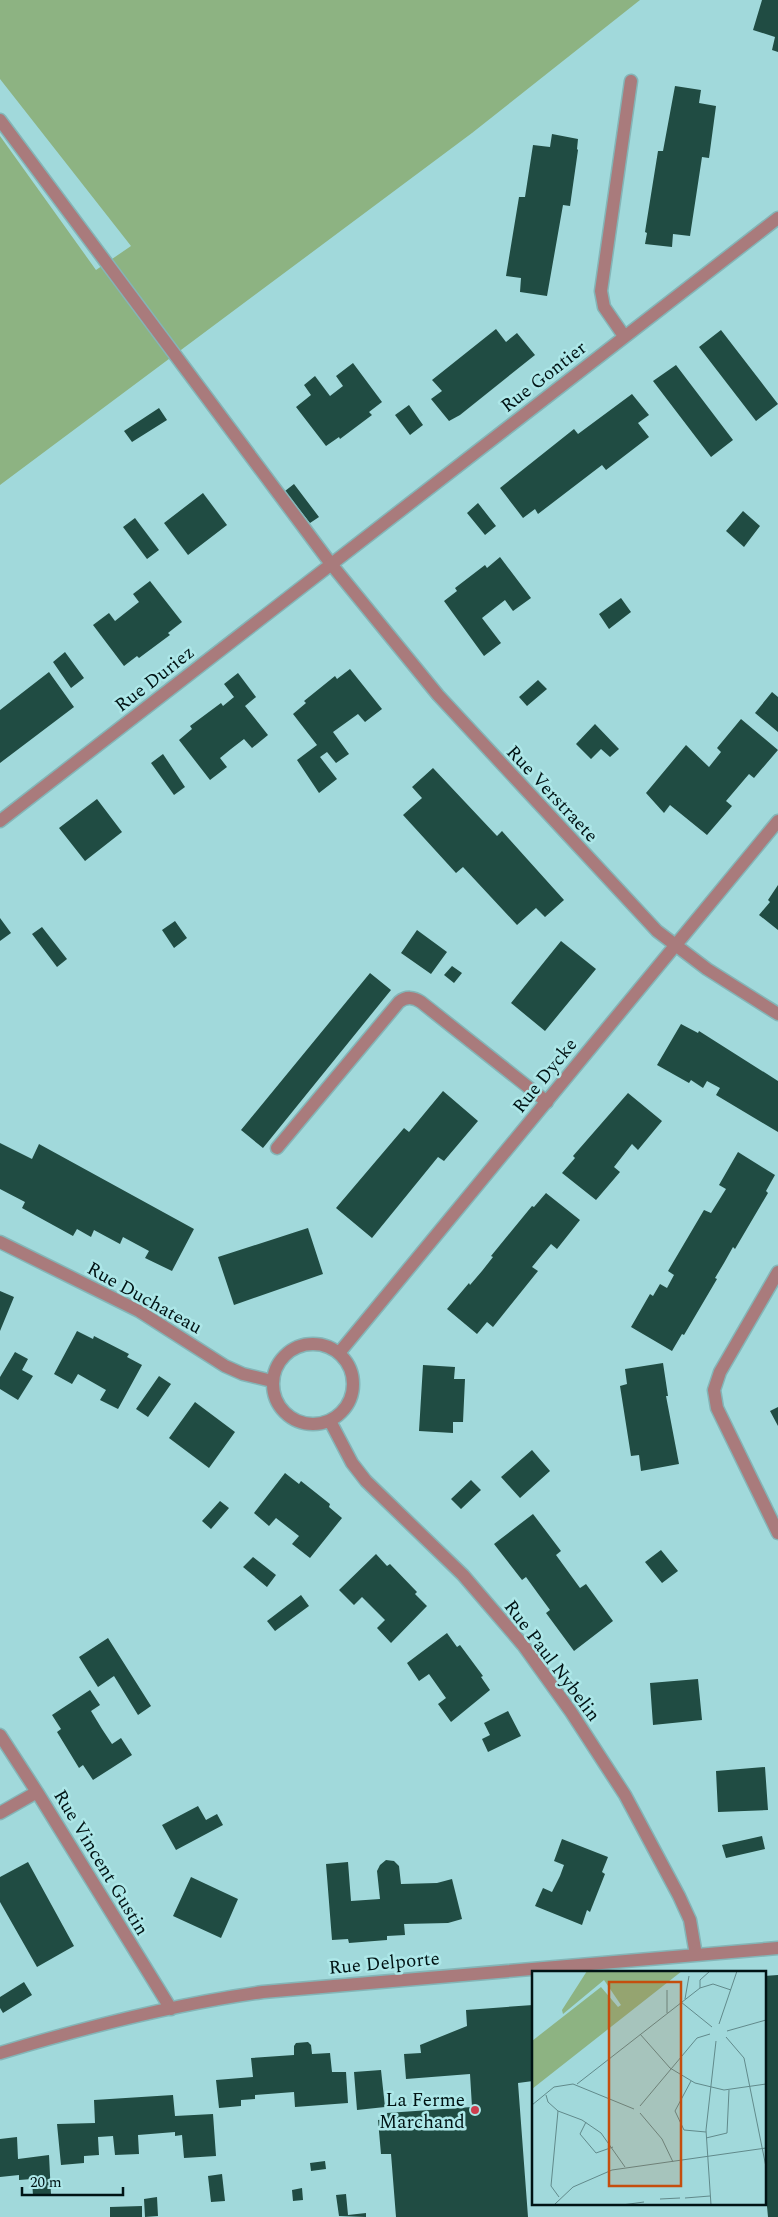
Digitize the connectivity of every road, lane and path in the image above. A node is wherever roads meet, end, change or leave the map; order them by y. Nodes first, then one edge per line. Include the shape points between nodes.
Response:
1 (631, 81) dead end
2 (0, 120) edge
3 (778, 218) edge
4 (624, 336) junction
5 (331, 564) junction
6 (0, 821) edge
7 (778, 821) edge
8 (675, 946) junction
9 (778, 1014) edge
10 (547, 1102) junction
11 (277, 1148) dead end
12 (0, 1242) edge
13 (778, 1272) edge
14 (339, 1353) junction
15 (272, 1381) junction
16 (330, 1421) junction
17 (778, 1533) edge
18 (0, 1735) edge
19 (37, 1792) junction
20 (0, 1812) edge
21 (778, 1948) edge
22 (696, 1955) junction
23 (171, 2009) junction
24 (0, 2053) edge

1 - 4 street via 601,291 604,307
2 - 5 street, Rue Verstraete
3 - 4 street, Rue Gontier
4 - 5 street, Rue Gontier
5 - 6 street, Rue Duriez
5 - 8 street, Rue Verstraete via 460,720 643,917
7 - 8 street, Rue Dycke
8 - 9 street, Rue Verstraete
8 - 10 street, Rue Dycke
10 - 11 street via 421,1002 405,998 398,1002
10 - 14 street, Rue Dycke
12 - 15 street, Rue Duchateau via 139,1311 225,1366
13 - 17 street via 720,1372 714,1390 720,1417
14 - 15 street via 320,1344 304,1344 279,1361
14 - 16 street via 350,1369 353,1389 346,1408
15 - 16 street via 276,1402 286,1414 310,1425
16 - 22 street, Rue Paul Nybelin via 352,1463 366,1481 463,1575 523,1646 571,1712 625,1795 680,1896 690,1920
18 - 19 street, Rue Vincent Gustin
19 - 20 street
19 - 23 street, Rue Vincent Gustin
21 - 22 street, Rue Delporte
22 - 23 street, Rue Delporte via 293,1988
23 - 24 street, Rue Delporte

